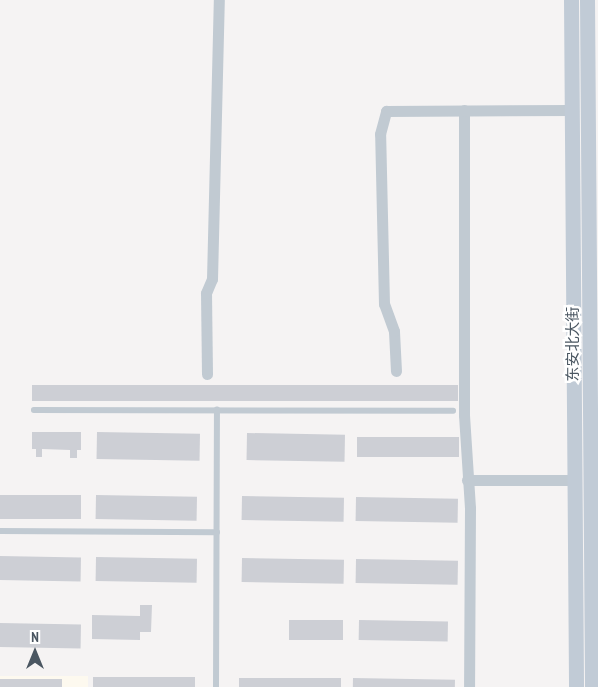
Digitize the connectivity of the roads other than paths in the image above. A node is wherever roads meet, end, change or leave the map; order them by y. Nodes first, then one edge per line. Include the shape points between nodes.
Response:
1 (219, 0) edge
2 (571, 0) edge
3 (587, 0) edge
4 (464, 110) junction
5 (572, 110) junction
6 (588, 111) junction
7 (598, 126) edge
8 (396, 371) dead end
9 (207, 374) dead end
10 (34, 410) dead end
11 (217, 410) junction
12 (453, 411) dead end
13 (594, 473) edge
14 (467, 480) junction
15 (574, 480) junction
16 (0, 531) edge
17 (216, 532) junction
18 (216, 687) edge
19 (469, 687) edge
20 (576, 687) edge
21 (592, 687) edge

1 - 9 street via 212,279 206,293
2 - 5 main road, 东安北大街
3 - 6 main road, 东安北大街
4 - 5 street
4 - 8 street via 386,111 382,119 384,304 394,331
4 - 14 street
5 - 15 main road, 东安北大街
6 - 7 street
6 - 13 main road, 东安北大街
10 - 11 lane
11 - 12 lane
11 - 17 lane
13 - 21 main road, 东安北大街
14 - 15 street
14 - 19 street via 470,508
15 - 20 main road, 东安北大街
16 - 17 lane
17 - 18 lane

